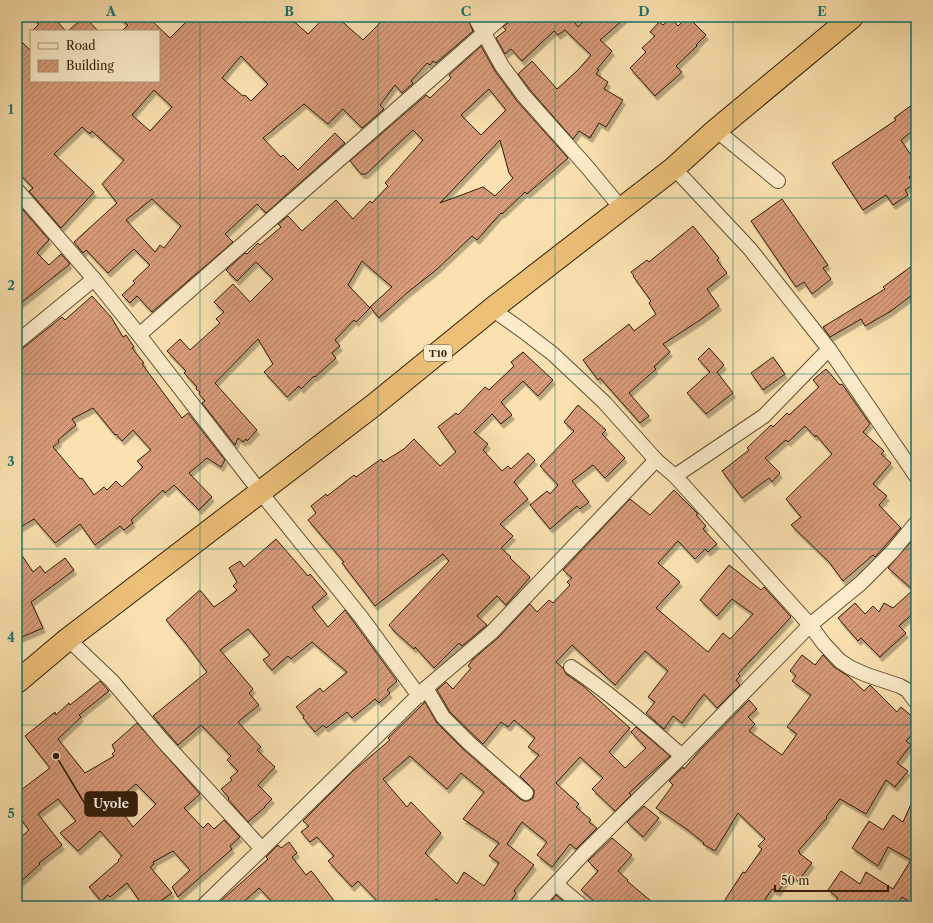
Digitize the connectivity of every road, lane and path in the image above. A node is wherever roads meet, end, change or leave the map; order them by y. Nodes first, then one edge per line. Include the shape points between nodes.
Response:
1 (475, 17) edge
2 (502, 17) edge
3 (852, 17) edge
4 (484, 33) junction
5 (716, 130) junction
6 (674, 168) junction
7 (778, 181) dead end
8 (17, 190) edge
9 (621, 208) junction
10 (94, 279) junction
11 (492, 309) junction
12 (139, 335) junction
13 (17, 342) edge
14 (829, 349) junction
15 (656, 460) junction
16 (675, 476) junction
17 (916, 476) edge
18 (261, 493) junction
19 (916, 523) edge
20 (810, 625) junction
21 (68, 639) junction
22 (571, 667) dead end
23 (17, 682) edge
24 (422, 692) junction
25 (916, 702) edge
26 (682, 756) junction
27 (526, 793) dead end
28 (262, 849) junction
29 (556, 884) junction
30 (203, 906) edge
31 (535, 906) edge
32 (582, 906) edge

1 - 4 street
2 - 4 street
3 - 5 highway, T10
4 - 9 street via 502,66 524,96
4 - 12 street
5 - 6 highway, T10
5 - 7 street
6 - 9 highway, T10
6 - 14 street via 750,250
8 - 10 street
9 - 11 highway, T10
10 - 12 street
10 - 13 street
11 - 15 street via 547,349 574,373
11 - 18 highway, T10 via 374,406
12 - 18 street
14 - 16 street via 764,416
14 - 17 street
15 - 16 street
15 - 24 street via 492,632
16 - 20 street
18 - 21 highway, T10
18 - 24 street
19 - 20 street via 861,583
20 - 25 street via 840,661 862,673 900,686 907,690
20 - 26 street
21 - 23 highway, T10
21 - 28 street via 112,681
22 - 26 street via 600,686
24 - 27 street via 469,743
24 - 28 street
26 - 29 street
28 - 30 street
29 - 31 street
29 - 32 street

